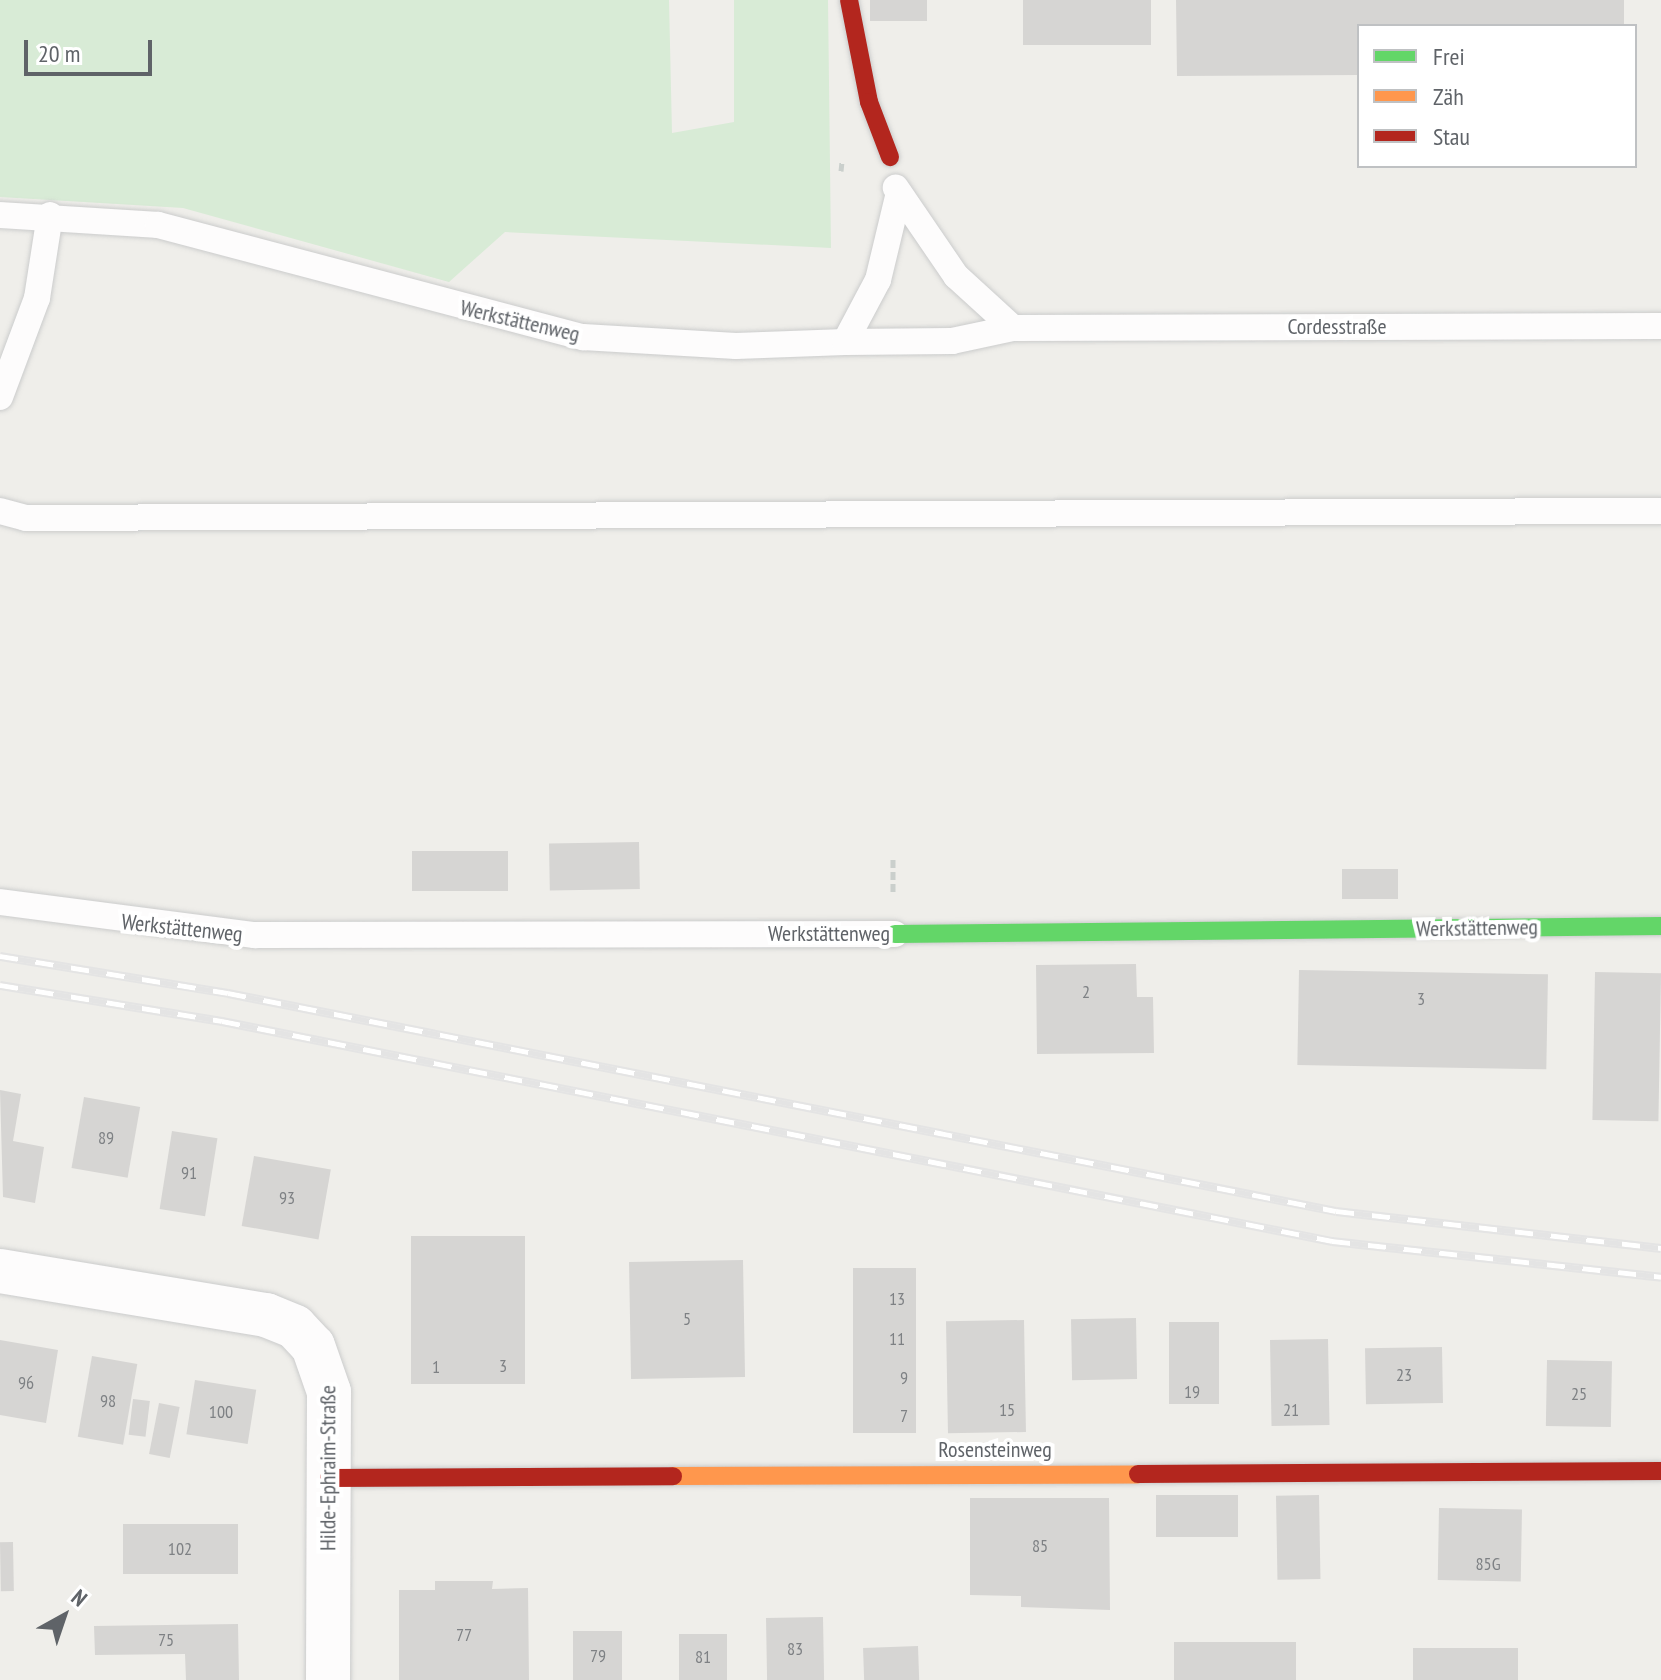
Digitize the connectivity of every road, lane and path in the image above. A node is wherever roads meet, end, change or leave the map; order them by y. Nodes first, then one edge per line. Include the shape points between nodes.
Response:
1 (849, 0) edge
2 (890, 157) joint
3 (898, 197) junction
4 (0, 215) edge
5 (50, 215) junction
6 (1661, 326) edge
7 (1013, 328) junction
8 (845, 342) junction
9 (0, 397) edge
10 (0, 511) edge
11 (1661, 511) edge
12 (893, 857) dead end
13 (0, 902) edge
14 (893, 906) dead end
15 (1661, 926) edge
16 (895, 934) joint
17 (0, 1271) edge
18 (1661, 1471) edge
19 (329, 1478) junction
20 (328, 1680) edge

1 - 2 street via 869,102
2 - 3 lane
3 - 7 lane via 956,276
3 - 8 lane via 878,280
4 - 5 lane, Werkstättenweg
5 - 8 lane, Werkstättenweg via 158,225 583,337 736,346
5 - 9 lane via 37,298
6 - 7 lane, Cordesstraße
7 - 8 lane, Cordesstraße via 952,341
10 - 11 lane via 58,518
12 - 14 path
13 - 16 lane, Werkstättenweg via 255,935
15 - 16 street, Werkstättenweg
17 - 19 street, Hilde-Ephraim-Straße via 266,1315 295,1327 326,1370
18 - 19 street, Rosensteinweg
19 - 20 street, Hilde-Ephraim-Straße

